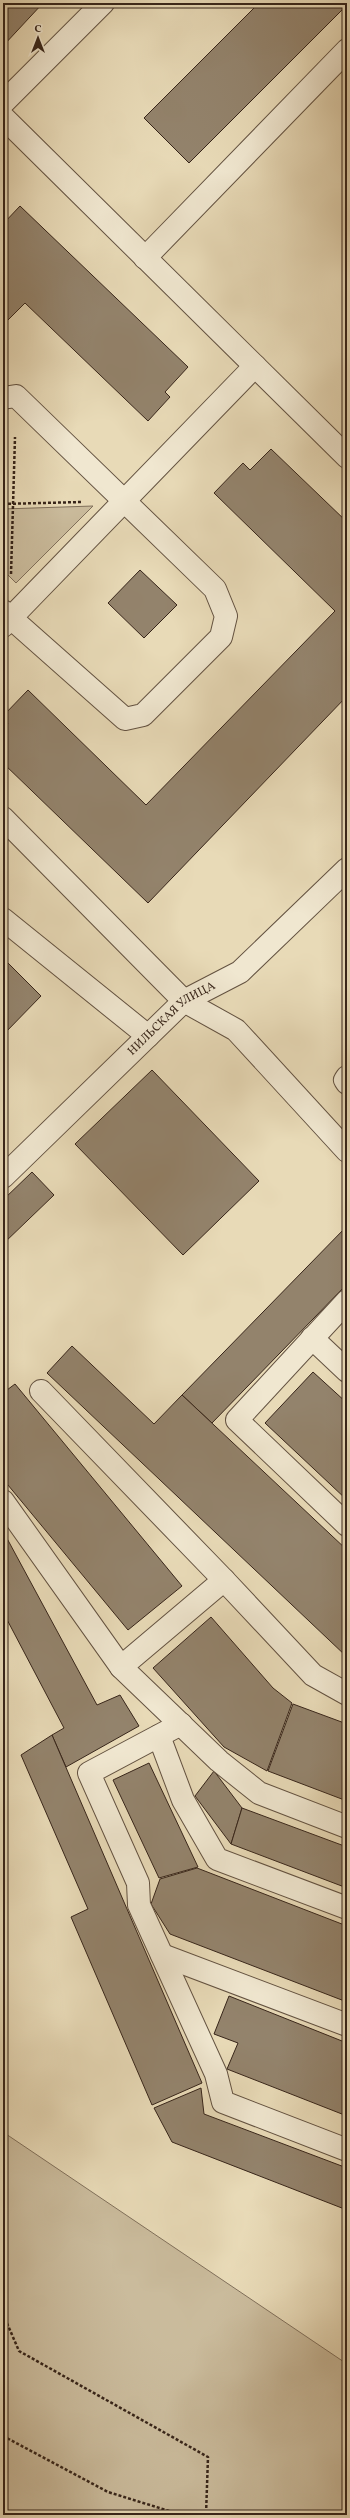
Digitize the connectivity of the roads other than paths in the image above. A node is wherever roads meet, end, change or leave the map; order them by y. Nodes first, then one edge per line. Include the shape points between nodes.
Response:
1 (103, 3) edge
2 (347, 50) edge
3 (3, 103) edge
4 (3, 117) edge
5 (145, 258) junction
6 (255, 366) junction
7 (9, 397) edge
8 (347, 457) edge
9 (124, 501) junction
10 (5, 618) edge
11 (3, 818) edge
12 (347, 869) edge
13 (3, 919) edge
14 (184, 1001) junction
15 (148, 1036) junction
16 (347, 1077) edge
17 (347, 1083) edge
18 (347, 1150) edge
19 (3, 1177) edge
20 (347, 1301) edge
21 (312, 1338) junction
22 (347, 1371) edge
23 (41, 1391) dead end
24 (3, 1501) edge
25 (347, 1525) edge
26 (224, 1580) junction
27 (121, 1667) junction
28 (347, 1694) edge
29 (181, 1724) junction
30 (159, 1736) junction
31 (347, 1826) edge
32 (347, 1908) edge
33 (162, 1955) junction
34 (347, 2025) edge
35 (347, 2150) edge

1 - 3 street
2 - 5 street
4 - 5 street
5 - 6 street
6 - 8 street
6 - 9 street
7 - 9 street
9 - 10 street
9 - 10 street via 216,589 226,616 221,637 143,715 125,718
11 - 14 street
12 - 14 street, НИЛЬСКАЯ УЛИЦА via 240,972
13 - 15 street
14 - 15 street, НИЛЬСКАЯ УЛИЦА
14 - 18 street via 236,1030
15 - 19 street, НИЛЬСКАЯ УЛИЦА
16 - 17 street via 344,1080
20 - 21 street
21 - 22 street
21 - 25 street via 237,1420
23 - 26 street
24 - 27 street
26 - 27 street
26 - 28 street via 313,1675
27 - 29 street
29 - 30 street
29 - 31 street via 259,1793
30 - 32 street via 183,1800 217,1859
30 - 33 street via 90,1773 138,1883 139,1905
33 - 34 street
33 - 35 street via 216,2074 223,2102

